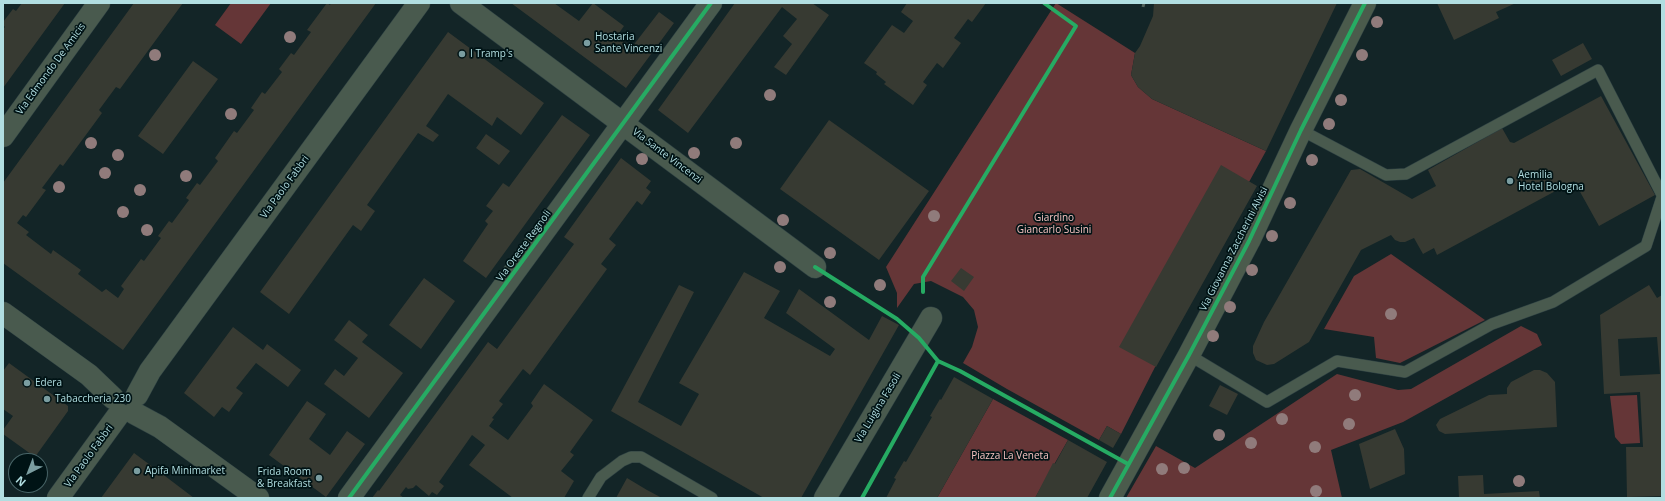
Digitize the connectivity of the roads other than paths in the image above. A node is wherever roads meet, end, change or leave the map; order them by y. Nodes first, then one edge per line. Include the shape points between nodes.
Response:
1 (99, 3) edge
2 (419, 3) edge
3 (461, 3) edge
4 (711, 3) edge
5 (1364, 3) edge
6 (624, 124) junction
7 (1301, 130) junction
8 (3, 136) edge
9 (1662, 196) edge
10 (815, 267) dead end
11 (3, 313) edge
12 (931, 318) dead end
13 (1189, 355) junction
14 (127, 401) junction
15 (58, 498) edge
16 (258, 498) edge
17 (349, 498) edge
18 (588, 498) edge
19 (712, 498) edge
20 (825, 498) edge
21 (1110, 498) edge

1 - 8 street, Via Edmondo De Amicis
2 - 14 street, Via Paolo Fabbri
3 - 6 street, Via Sante Vincenzi
4 - 6 street, Via Oreste Regnoli
5 - 7 street, Via Giovanna Zaccherini Alvisi
6 - 10 street, Via Sante Vincenzi
6 - 17 street, Via Oreste Regnoli
7 - 9 lane via 1386,175 1406,174 1598,70
7 - 13 street, Via Giovanna Zaccherini Alvisi via 1249,240
9 - 13 lane via 1646,246 1553,302 1492,324 1405,372 1337,361 1267,402
11 - 14 street
12 - 20 street, Via Luigina Fasoli
13 - 21 street, Via Giovanna Zaccherini Alvisi
14 - 15 street, Via Paolo Fabbri
14 - 16 street
18 - 19 lane via 601,477 622,461 631,457 641,457

